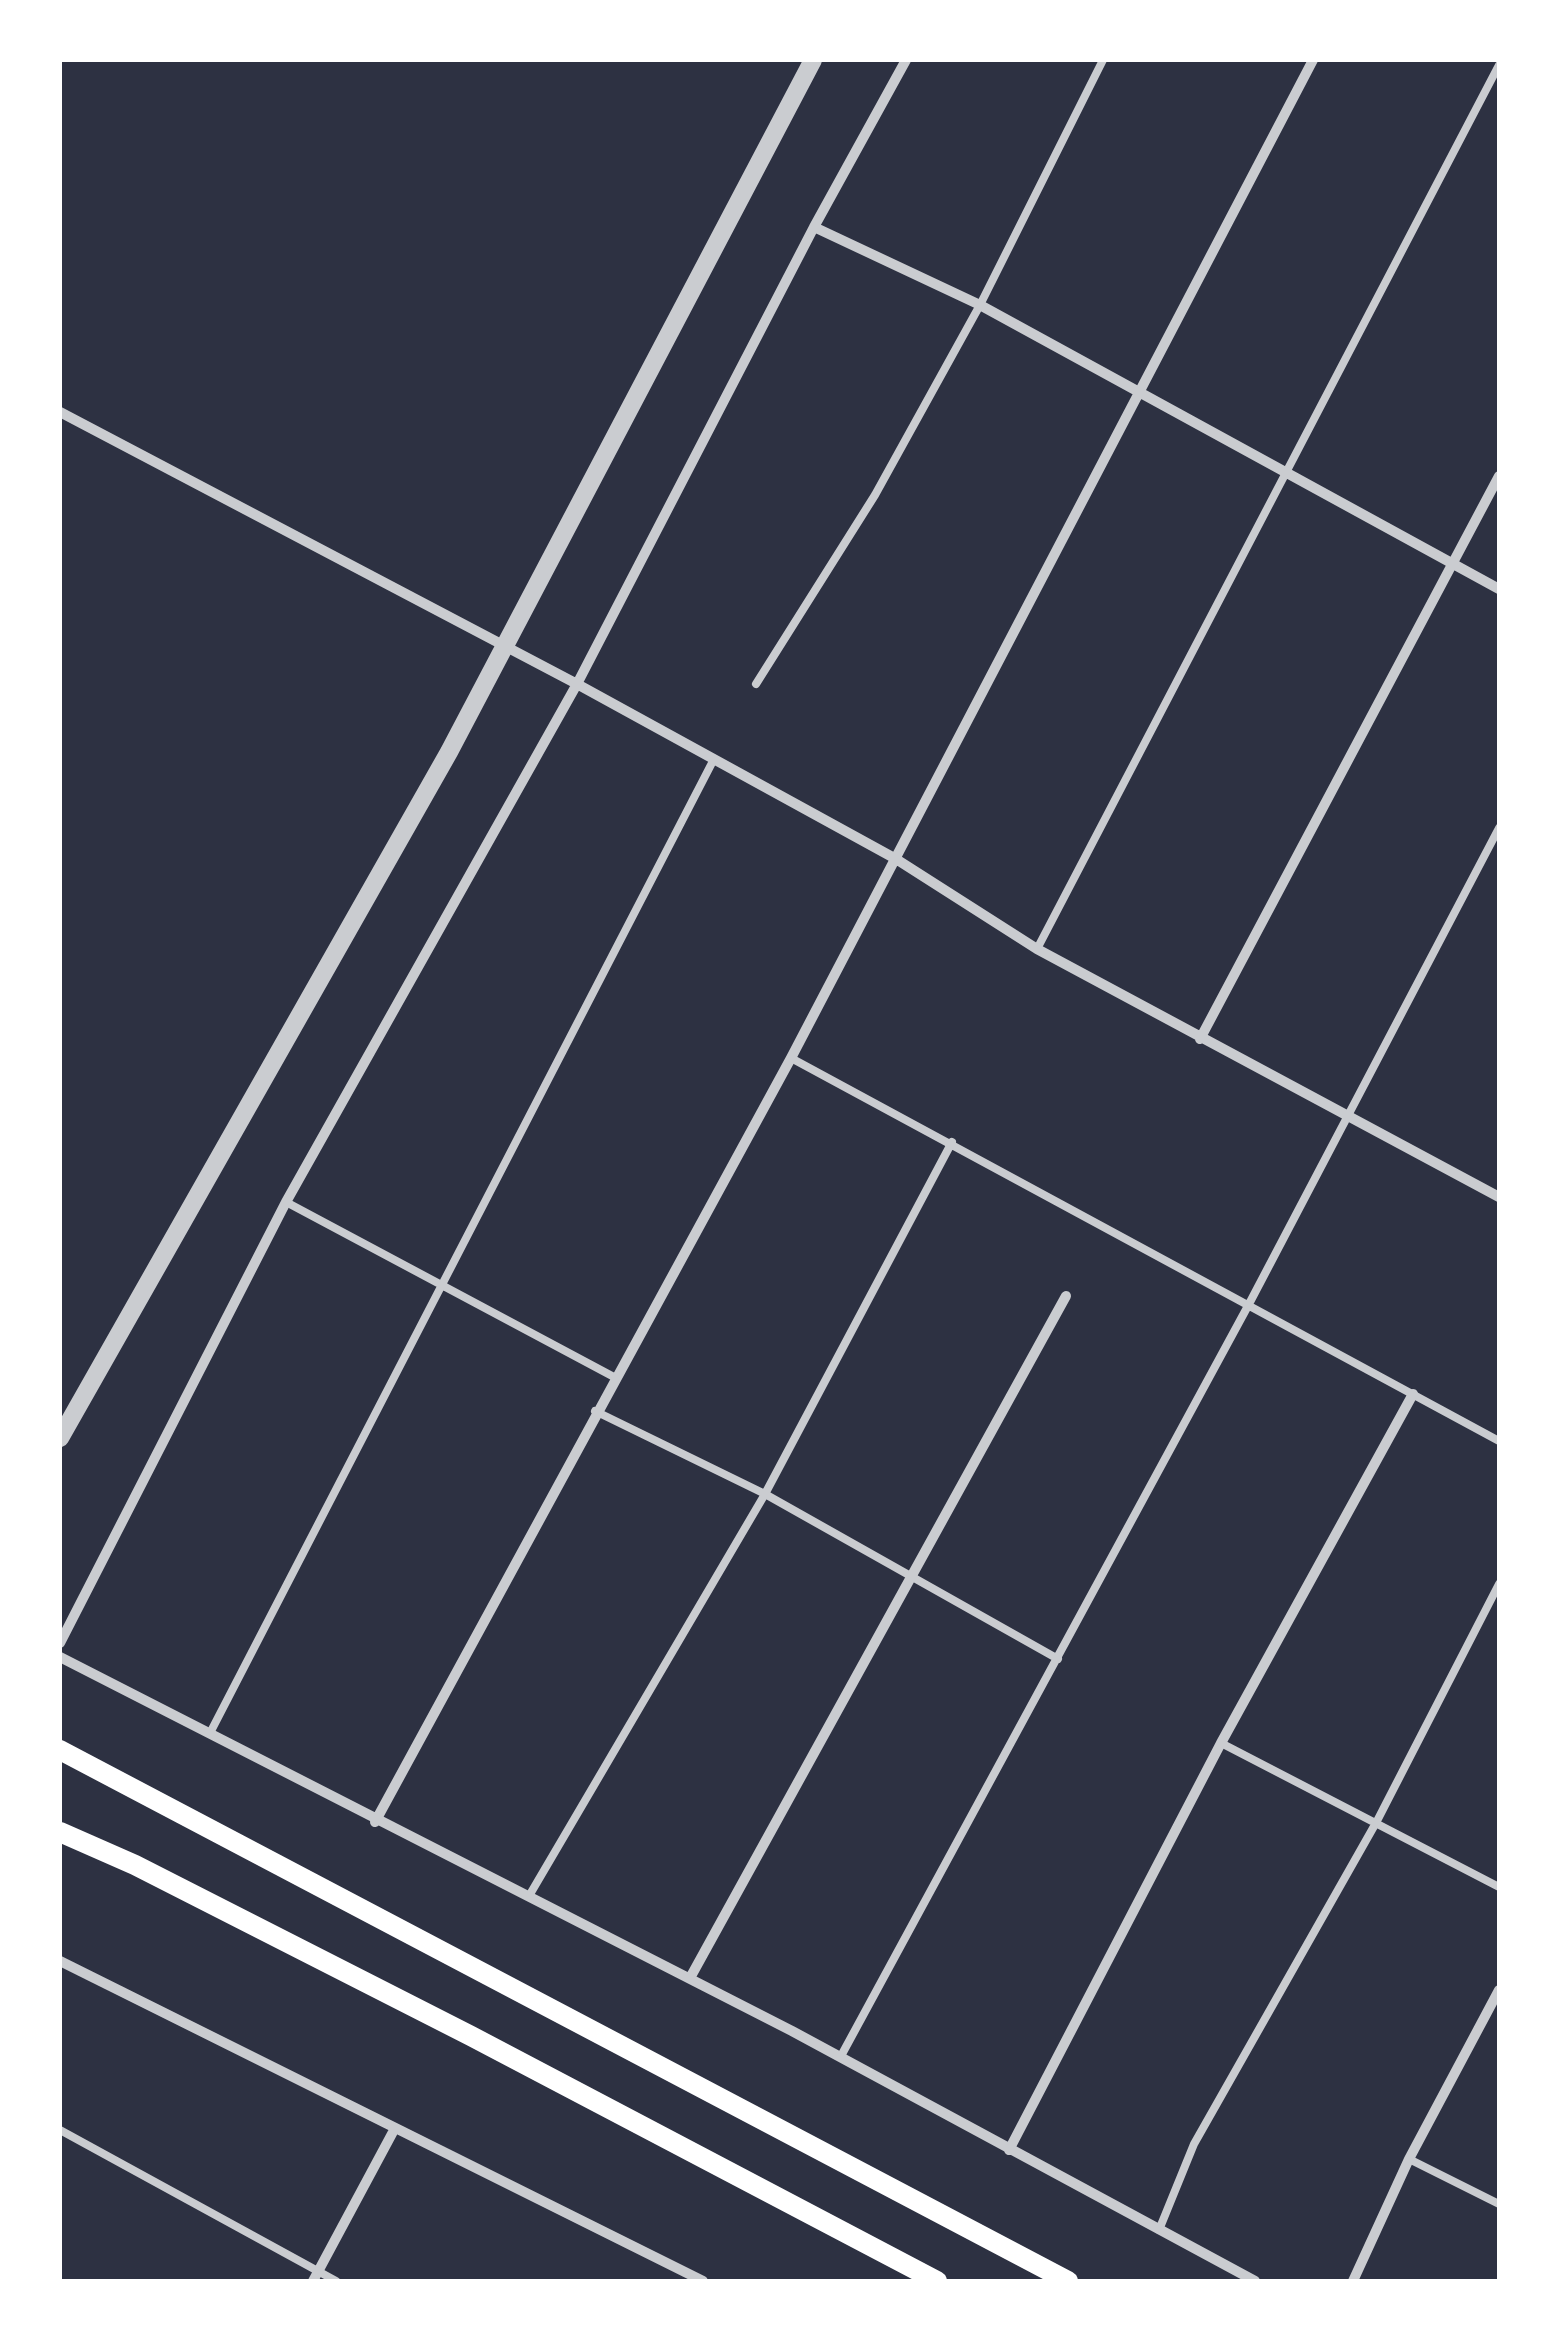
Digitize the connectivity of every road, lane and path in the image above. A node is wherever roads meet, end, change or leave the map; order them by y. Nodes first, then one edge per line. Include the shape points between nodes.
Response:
1 (814, 60) edge
2 (906, 60) edge
3 (1103, 60) edge
4 (1314, 60) edge
5 (1499, 65) edge
6 (814, 226) junction
7 (980, 305) junction
8 (1137, 394) junction
9 (60, 412) edge
10 (1284, 472) junction
11 (1499, 476) edge
12 (1450, 565) junction
13 (1499, 589) edge
14 (506, 644) junction
15 (578, 684) junction
16 (756, 684) dead end
17 (714, 759) junction
18 (1499, 828) edge
19 (896, 860) junction
20 (1037, 950) junction
21 (1200, 1040) junction
22 (791, 1058) junction
23 (1349, 1117) junction
24 (952, 1142) junction
25 (1499, 1197) edge
26 (286, 1202) junction
27 (444, 1286) junction
28 (1066, 1296) dead end
29 (1250, 1304) junction
30 (614, 1378) junction
31 (1413, 1394) junction
32 (596, 1411) junction
33 (60, 1438) edge
34 (1499, 1442) edge
35 (765, 1494) junction
36 (910, 1578) junction
37 (1499, 1584) edge
38 (60, 1643) edge
39 (60, 1657) edge
40 (1058, 1660) junction
41 (210, 1734) junction
42 (1221, 1743) junction
43 (60, 1750) edge
44 (1377, 1821) junction
45 (375, 1822) junction
46 (60, 1832) edge
47 (1499, 1887) edge
48 (529, 1896) junction
49 (60, 1960) edge
50 (690, 1978) junction
51 (1499, 1990) edge
52 (1495, 2008) edge
53 (841, 2056) junction
54 (60, 2130) edge
55 (394, 2130) junction
56 (1008, 2150) junction
57 (1409, 2160) junction
58 (1499, 2204) edge
59 (1159, 2230) junction
60 (316, 2276) edge
61 (336, 2281) edge
62 (703, 2281) edge
63 (936, 2281) edge
64 (1068, 2281) edge
65 (1255, 2281) edge
66 (1352, 2281) edge

1 - 14 street
2 - 6 street
3 - 7 lane
4 - 8 street
5 - 10 lane
6 - 7 street
6 - 15 street
7 - 8 street
7 - 16 lane via 875,494
8 - 10 street
8 - 19 street
9 - 14 street
10 - 12 street
10 - 20 lane
11 - 12 street
12 - 13 street
12 - 21 street
14 - 15 street
14 - 33 street
15 - 17 street
15 - 26 street
17 - 19 street
17 - 27 lane
18 - 23 lane
19 - 20 street
19 - 22 street
20 - 21 street
21 - 23 street
22 - 24 lane
22 - 30 street
23 - 25 street
23 - 29 lane
24 - 29 lane
24 - 35 lane
26 - 27 lane
26 - 38 street
27 - 30 lane
27 - 41 lane
28 - 36 street
29 - 31 lane
29 - 40 lane
30 - 32 street
31 - 34 lane
31 - 42 street
32 - 35 lane
32 - 45 street
35 - 36 lane
35 - 48 lane
36 - 40 lane
36 - 50 street
37 - 44 lane
39 - 41 street
40 - 53 lane
41 - 45 street
42 - 44 lane
42 - 56 street
43 - 64 main road
44 - 47 lane
44 - 59 lane via 1194,2144
45 - 48 street
46 - 63 main road via 471,2036
48 - 50 street
49 - 55 street
50 - 53 street
51 - 52 street
52 - 57 street
53 - 56 street
54 - 60 lane
55 - 60 street
55 - 62 street
56 - 59 street
57 - 58 lane
57 - 66 street
59 - 65 street
60 - 61 lane

